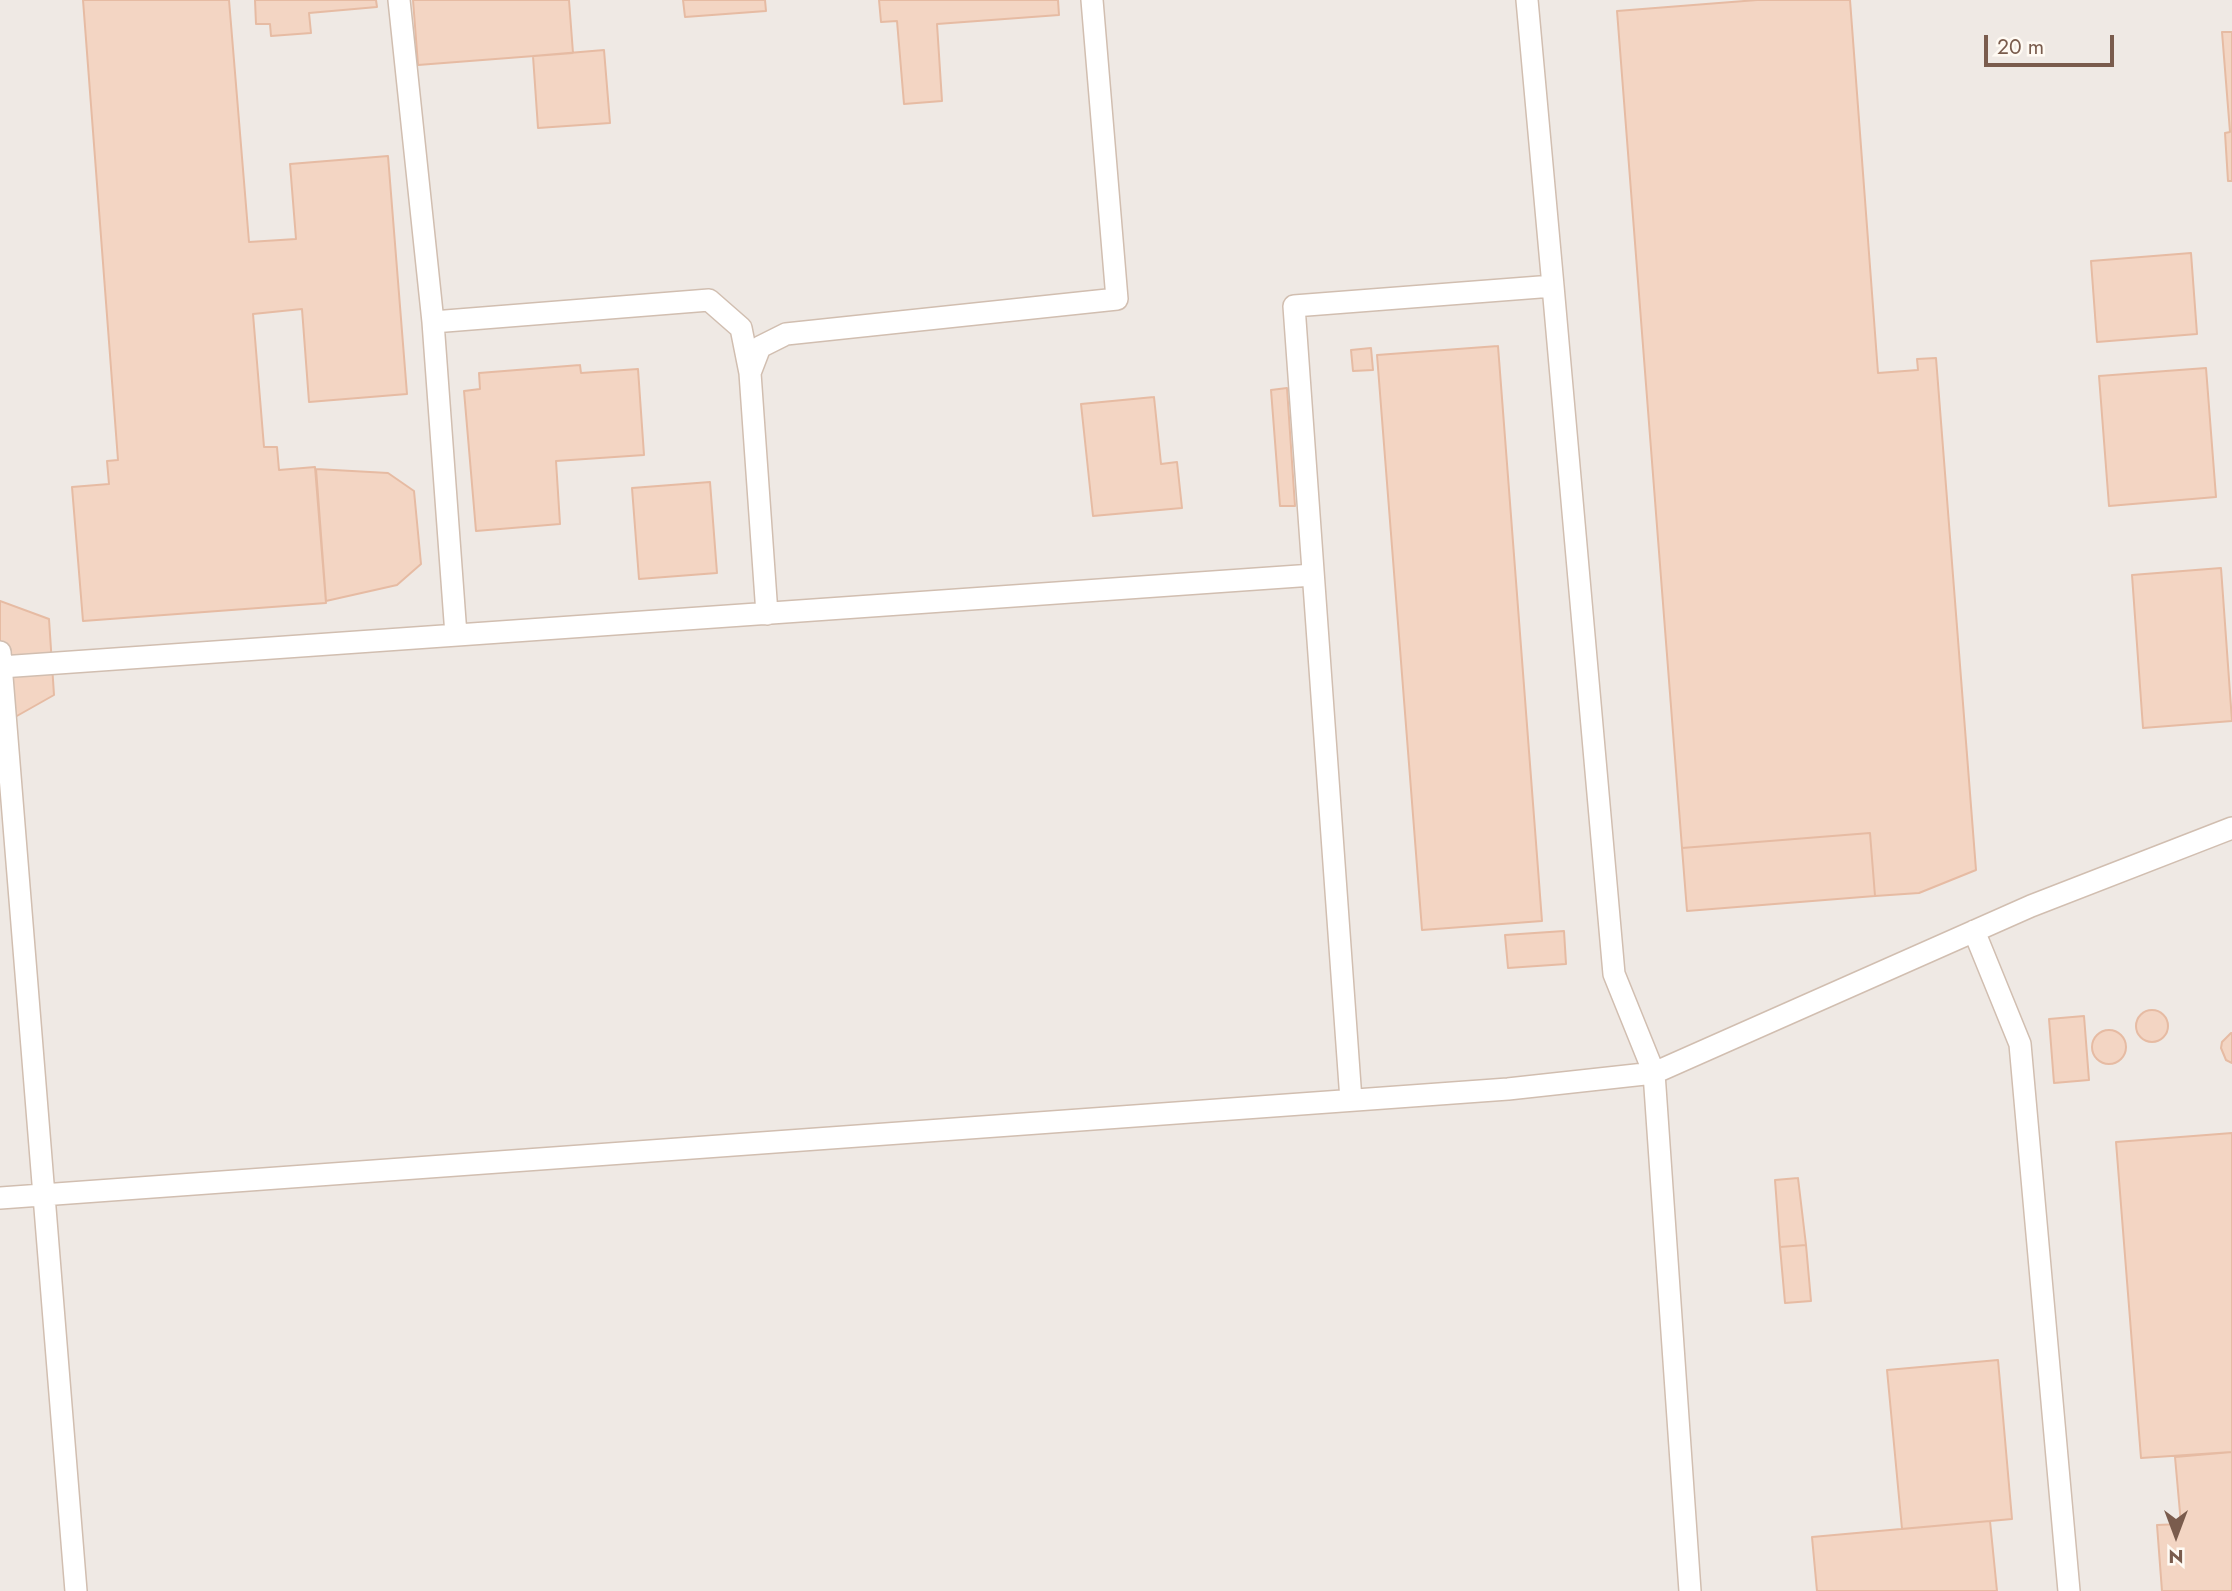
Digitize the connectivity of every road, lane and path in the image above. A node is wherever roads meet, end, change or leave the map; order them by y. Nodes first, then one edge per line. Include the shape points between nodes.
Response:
1 (399, 0) edge
2 (1092, 0) edge
3 (1527, 0) edge
4 (1553, 286) junction
5 (433, 322) junction
6 (741, 328) junction
7 (786, 334) junction
8 (750, 373) junction
9 (1313, 575) junction
10 (767, 614) junction
11 (456, 635) junction
12 (1, 659) edge
13 (2232, 828) edge
14 (1974, 931) junction
15 (1654, 1073) junction
16 (1351, 1100) junction
17 (43, 1195) junction
18 (0, 1198) edge
19 (76, 1591) edge
20 (1690, 1591) edge
21 (2069, 1591) edge

1 - 5 lane
2 - 7 lane via 1117,299
3 - 4 lane
4 - 9 lane via 1294,306
4 - 15 lane via 1614,974
5 - 6 lane via 709,300
5 - 11 lane
6 - 7 lane
6 - 8 lane
7 - 8 lane via 760,347
8 - 10 lane
9 - 10 lane
9 - 16 lane
10 - 11 lane
11 - 12 lane
12 - 17 lane
13 - 14 lane
14 - 15 lane
14 - 21 lane via 2020,1044
15 - 16 lane
15 - 20 lane
16 - 17 lane
17 - 18 lane
17 - 19 lane

